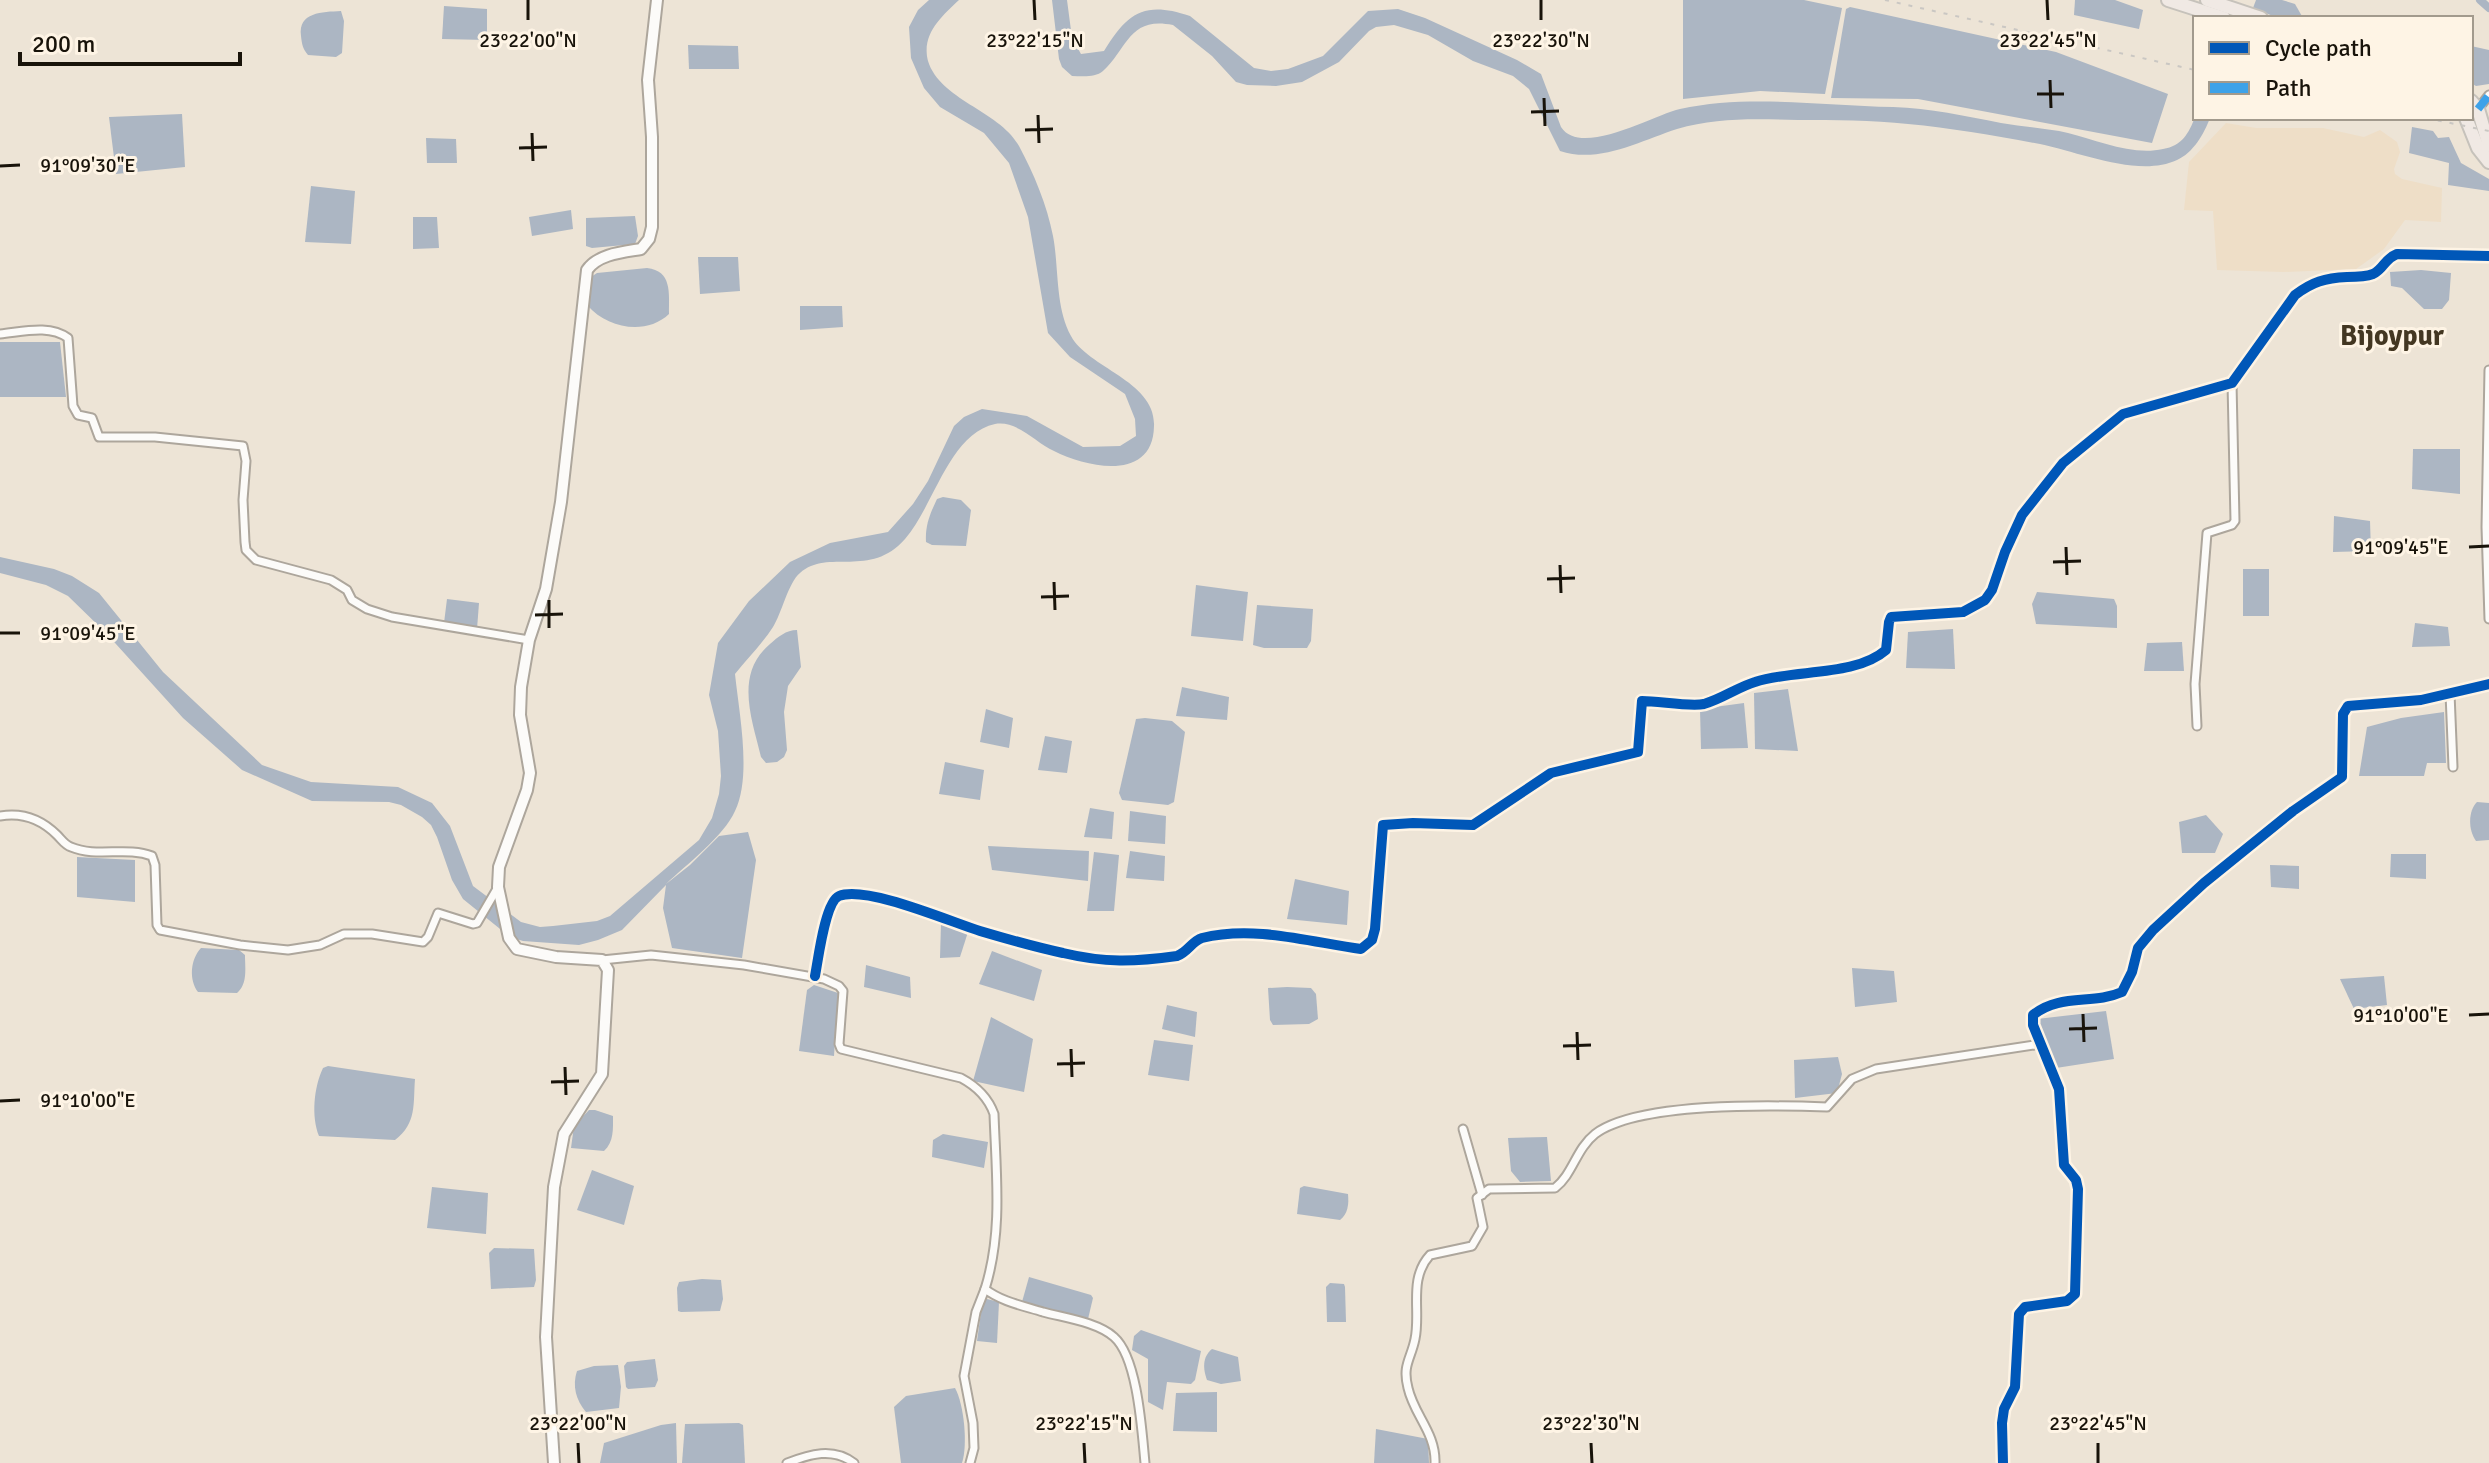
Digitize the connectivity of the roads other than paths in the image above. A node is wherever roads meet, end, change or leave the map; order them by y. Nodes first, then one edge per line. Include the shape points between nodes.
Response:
1 (657, 0) edge
2 (2168, 0) edge
3 (2211, 4) edge
4 (2254, 16) edge
5 (2489, 95) edge
6 (2474, 105) edge
7 (2467, 120) edge
8 (2489, 146) edge
9 (2489, 162) edge
10 (2489, 256) edge
11 (0, 334) edge
12 (2489, 370) edge
13 (2232, 383) junction
14 (2489, 619) edge
15 (529, 640) junction
16 (2489, 684) edge
17 (2450, 693) junction
18 (2197, 726) dead end
19 (2453, 767) dead end
20 (0, 816) edge
21 (497, 892) junction
22 (602, 960) junction
23 (815, 976) junction
24 (2041, 1044) junction
25 (1463, 1129) dead end
26 (1482, 1195) junction
27 (985, 1289) junction
28 (554, 1463) edge
29 (787, 1463) edge
30 (854, 1463) edge
31 (970, 1463) edge
32 (1145, 1463) edge
33 (1435, 1463) edge
34 (2003, 1463) edge

1 - 15 main road via 648,80 652,227 641,249 601,258 587,270 561,502 546,589
2 - 3 main road
3 - 4 main road
5 - 6 street
6 - 8 main road
7 - 9 main road
10 - 13 street via 2397,254 2373,274 2308,285 2295,295
11 - 15 street via 44,330 68,338 73,406 78,415 92,418 99,437 243,446 245,542 256,560 331,580 352,600 392,617
12 - 14 street
13 - 18 street via 2235,521 2207,533 2195,684
13 - 23 street via 2123,414 2063,463 2022,515 1992,590 1975,607 1891,617 1886,650 1869,660 1757,681 1703,704 1642,701 1638,752 1551,773 1473,825 1383,825 1378,911 1373,936 1361,949 1266,934 1219,936 1198,939 1177,956 1119,963 994,935 889,900 842,895 827,915
15 - 21 main road via 520,715 530,773 499,867
16 - 17 street
17 - 19 street
17 - 24 street via 2348,706 2343,714 2342,777 2204,883 2153,930 2138,948 2122,992 2056,1002 2034,1013
20 - 21 street via 31,817 67,846 87,853 152,856 157,925 163,932 288,950 344,934 423,942 438,913 473,924
21 - 22 main road via 517,949
22 - 23 street via 651,955
22 - 28 main road via 608,970 602,1074 564,1134 554,1187 546,1337
23 - 27 street via 842,988 841,1049 961,1078 991,1105 997,1219
24 - 26 street via 1876,1069 1852,1079 1827,1107 1760,1104 1625,1121 1581,1146 1555,1188 1489,1189
24 - 34 street via 2059,1089 2064,1165 2078,1189 2075,1294 2067,1301 2025,1307 2019,1314 2015,1387 2002,1423
25 - 26 street
26 - 33 street via 1477,1198 1483,1227 1476,1242 1466,1249 1430,1255 1419,1273 1407,1386 1432,1437
27 - 31 street via 964,1376 973,1423
27 - 32 street via 1113,1336 1125,1354 1140,1406
29 - 30 street via 836,1453

